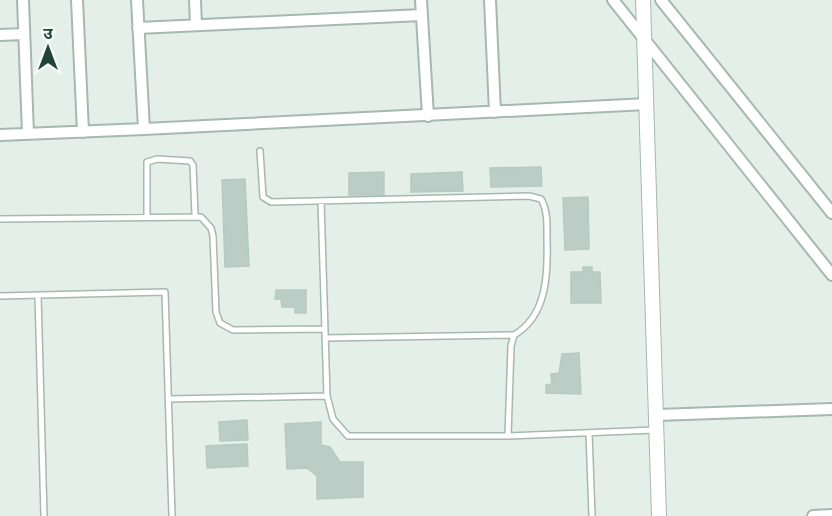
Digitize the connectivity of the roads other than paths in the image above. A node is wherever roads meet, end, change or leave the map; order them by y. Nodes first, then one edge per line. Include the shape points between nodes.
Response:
1 (23, 0) edge
2 (77, 0) edge
3 (137, 0) edge
4 (195, 0) edge
5 (421, 0) edge
6 (490, 0) edge
7 (613, 0) edge
8 (643, 0) edge
9 (661, 0) edge
10 (422, 15) junction
11 (196, 25) junction
12 (138, 28) junction
13 (23, 34) junction
14 (0, 35) edge
15 (644, 38) junction
16 (646, 104) junction
17 (495, 112) junction
18 (428, 116) junction
19 (144, 129) junction
20 (83, 132) junction
21 (28, 134) junction
22 (0, 135) edge
23 (260, 151) dead end
24 (321, 201) junction
25 (832, 213) edge
26 (195, 215) junction
27 (147, 216) junction
28 (0, 219) edge
29 (832, 275) edge
30 (38, 295) junction
31 (0, 296) edge
32 (324, 329) junction
33 (514, 335) junction
34 (325, 338) junction
35 (327, 396) junction
36 (169, 399) junction
37 (832, 409) edge
38 (657, 415) junction
39 (657, 430) junction
40 (590, 433) junction
41 (508, 436) junction
42 (832, 515) edge
43 (44, 516) edge
44 (172, 516) edge
45 (592, 516) edge
46 (659, 516) edge
47 (813, 516) edge

1 - 13 street
2 - 20 street
3 - 12 street
4 - 11 street
5 - 10 street
6 - 17 street
7 - 15 street
8 - 15 street
9 - 25 street
10 - 11 street
10 - 18 street
11 - 12 street
12 - 19 street
13 - 14 street
13 - 21 street
15 - 16 street
15 - 29 street
16 - 17 street
16 - 38 street
17 - 18 street
18 - 19 street
19 - 20 street
20 - 21 street
21 - 22 street
23 - 24 lane via 265,201
24 - 32 lane
24 - 33 lane via 529,196 541,199 547,221 546,286 529,324
26 - 27 lane
26 - 27 lane via 190,161 157,159 147,162
26 - 32 lane via 211,228 220,323 233,330
27 - 28 lane
30 - 31 lane
30 - 36 lane via 165,292
30 - 43 lane
32 - 34 lane
33 - 34 lane
33 - 41 lane via 508,379
34 - 35 lane
35 - 36 lane
35 - 41 lane via 333,420 348,436
36 - 44 lane
37 - 38 street
38 - 39 street
39 - 40 lane
39 - 46 street
40 - 41 lane
40 - 45 lane
42 - 47 street

